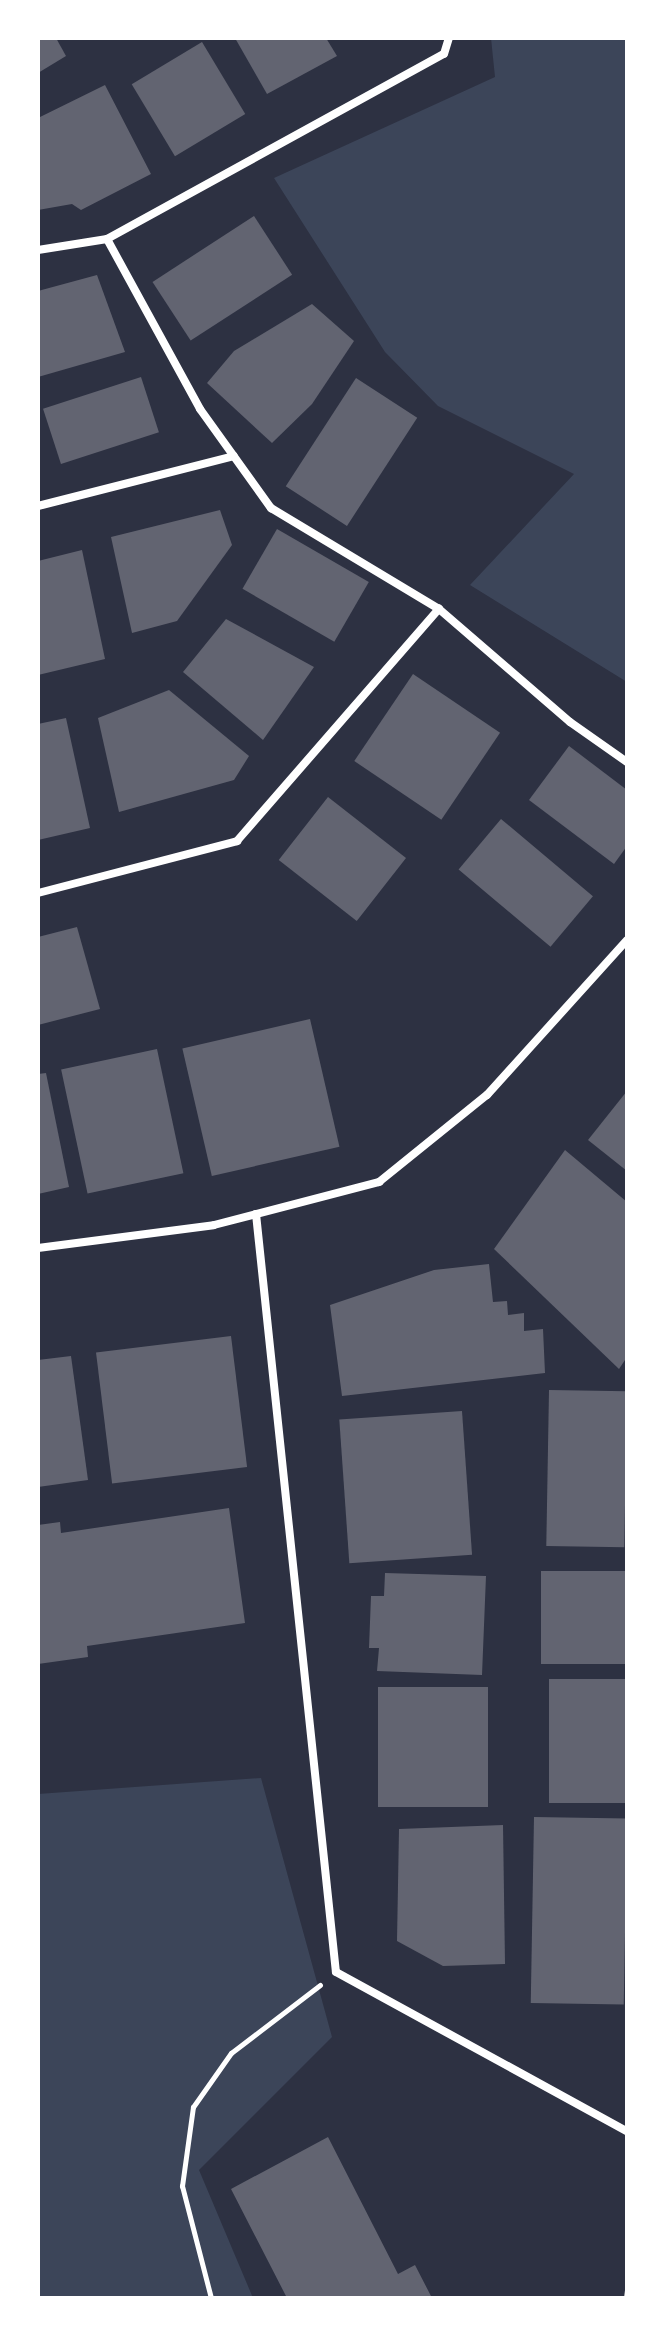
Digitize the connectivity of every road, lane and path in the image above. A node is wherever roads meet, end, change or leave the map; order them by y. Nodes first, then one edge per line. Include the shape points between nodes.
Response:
1 (449, 38) edge
2 (107, 239) junction
3 (38, 250) edge
4 (234, 456) junction
5 (38, 506) edge
6 (439, 609) junction
7 (627, 762) edge
8 (38, 893) edge
9 (627, 940) edge
10 (256, 1214) junction
11 (38, 1248) edge
12 (336, 1972) junction
13 (627, 2131) edge
14 (627, 2290) edge
15 (211, 2298) edge
16 (626, 2298) edge

1 - 2 street via 444,54
2 - 3 street
2 - 4 street via 200,409
4 - 5 street
4 - 6 street via 271,508
6 - 7 street via 570,722
6 - 8 street via 237,841
9 - 10 street via 487,1095 379,1182
10 - 11 street via 214,1225
10 - 12 street
12 - 13 street
12 - 15 path via 231,2053 193,2107 182,2186
14 - 16 path

